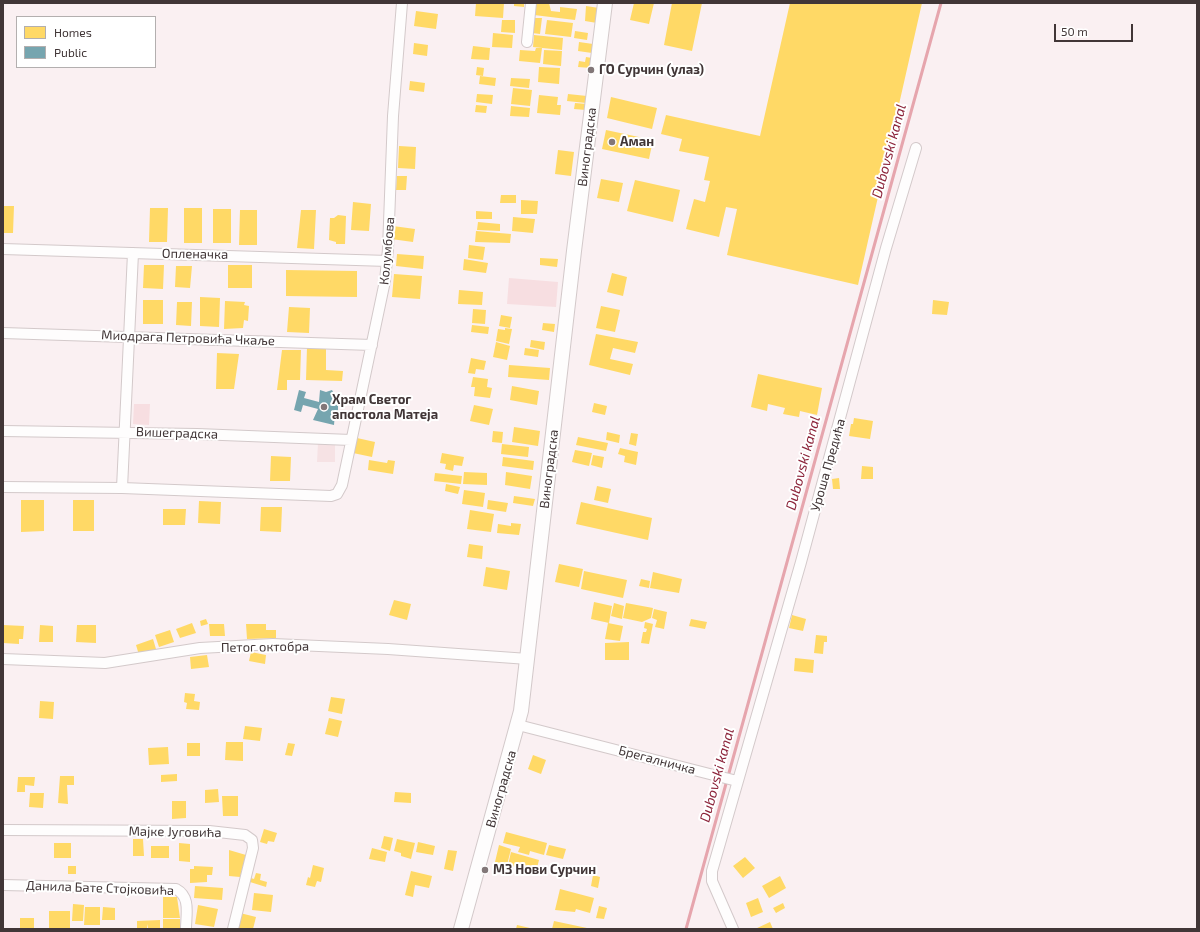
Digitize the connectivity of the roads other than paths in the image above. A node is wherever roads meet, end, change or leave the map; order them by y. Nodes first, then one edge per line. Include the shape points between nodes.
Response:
1 (402, 3) edge
2 (531, 3) edge
3 (605, 3) edge
4 (527, 42) dead end
5 (916, 148) dead end
6 (3, 249) edge
7 (133, 253) junction
8 (388, 261) junction
9 (3, 333) edge
10 (128, 336) junction
11 (372, 345) junction
12 (3, 431) edge
13 (123, 432) junction
14 (351, 440) junction
15 (3, 488) edge
16 (122, 488) junction
17 (3, 659) edge
18 (528, 659) junction
19 (518, 724) junction
20 (735, 780) junction
21 (3, 830) edge
22 (3, 885) edge
23 (186, 929) edge
24 (233, 929) edge
25 (461, 929) edge
26 (733, 929) edge

1 - 8 street, Колумбова via 393,116
2 - 4 street
3 - 18 street, Виноградска via 573,258
5 - 20 street, Уроша Предића via 886,248 807,540
6 - 7 street, Опленачка
7 - 8 street, Опленачка
7 - 10 street
8 - 11 street, Колумбова
9 - 10 street, Миодрага Петровића Чкаље
10 - 11 street, Миодрага Петровића Чкаље
10 - 13 street
11 - 14 street, Колумбова
12 - 13 street, Вишеградска
13 - 14 street, Вишеградска
13 - 16 street
14 - 16 street, Колумбова via 342,485 337,494 331,496
15 - 16 street
17 - 18 street, Петог октобра via 105,663 200,648 273,644
18 - 19 street, Виноградска
19 - 20 street, Брегалничка
19 - 25 street, Виноградска
20 - 26 street via 711,879
21 - 24 street, Мајке Југовића via 209,831 245,834 252,840 253,848
22 - 23 street, Данила Бате Стојковића via 176,889 186,900

